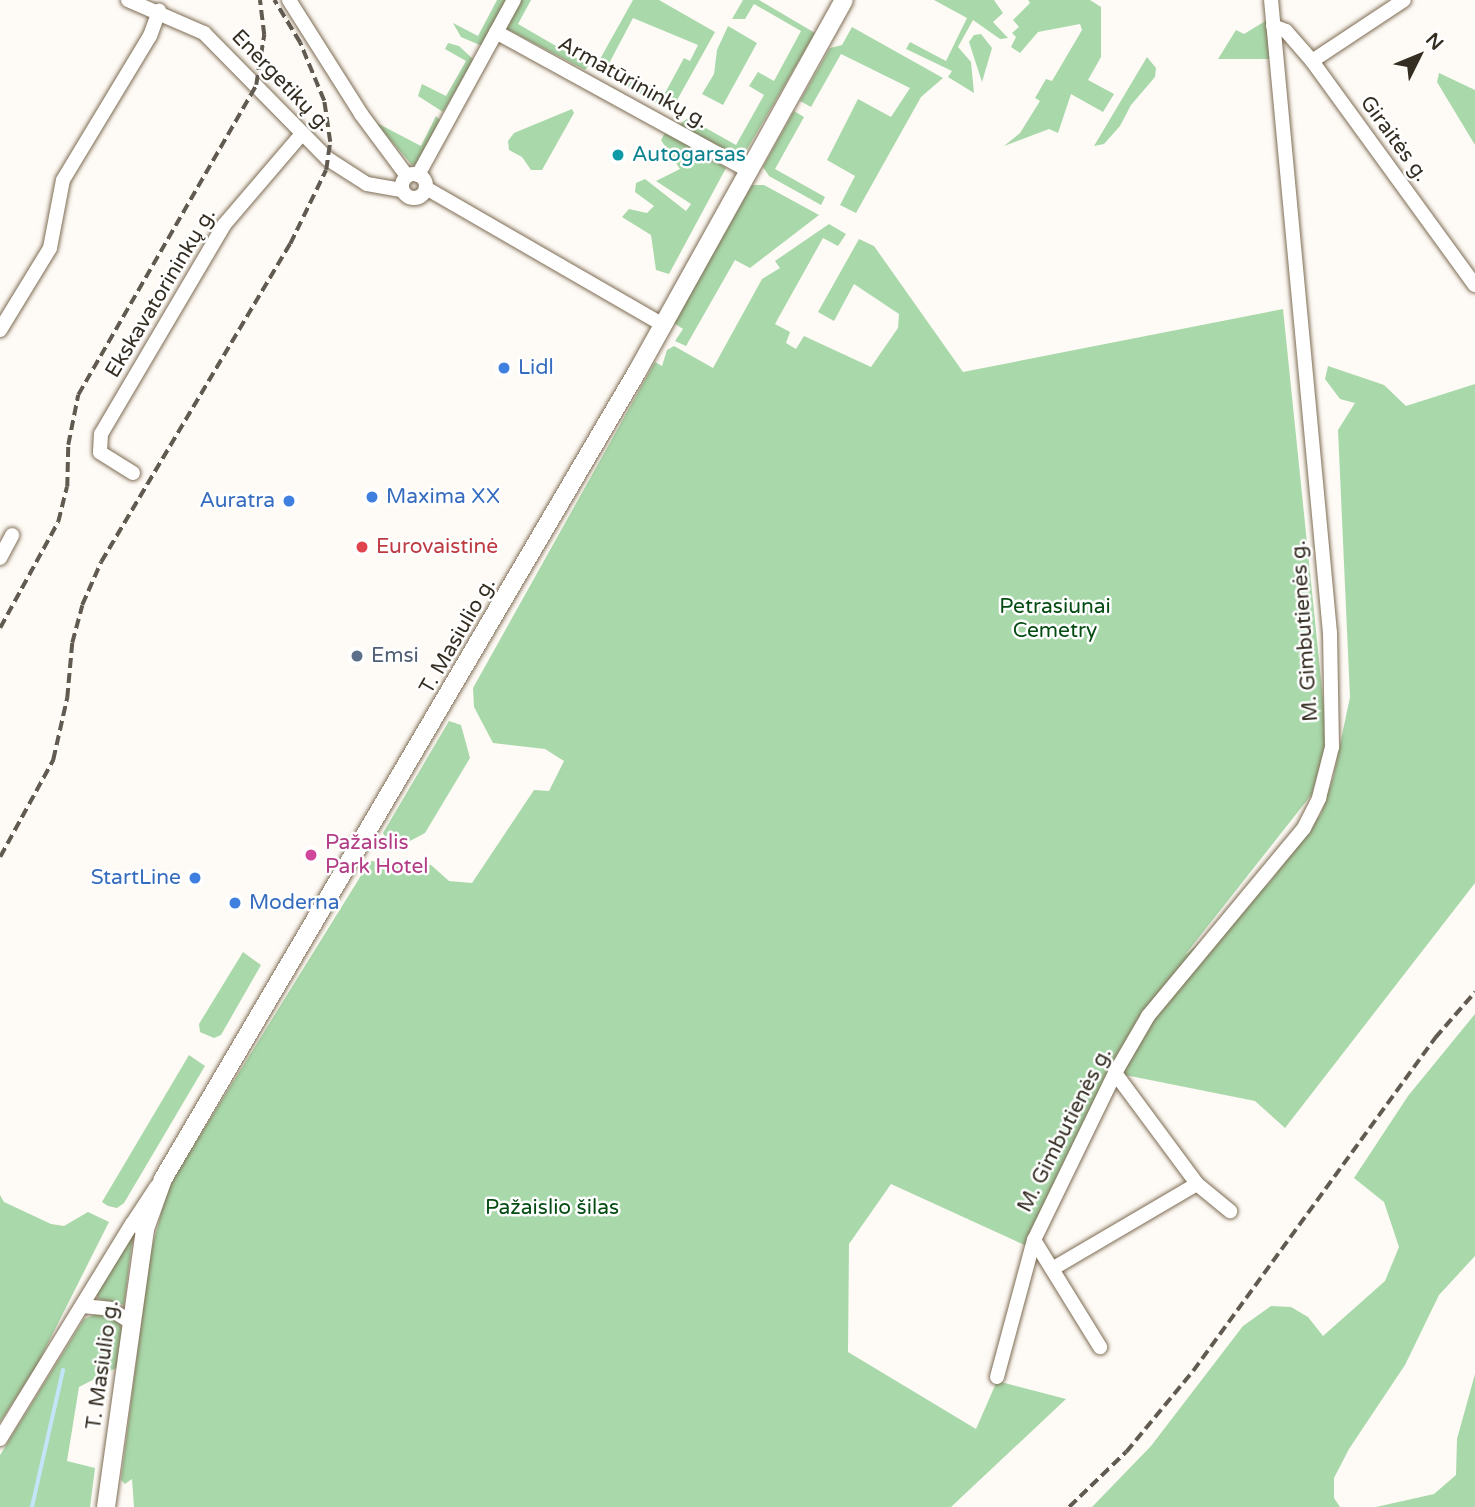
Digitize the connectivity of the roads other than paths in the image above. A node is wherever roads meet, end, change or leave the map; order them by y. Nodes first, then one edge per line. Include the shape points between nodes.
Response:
1 (128, 0) edge
2 (289, 0) edge
3 (514, 0) edge
4 (844, 0) edge
5 (1271, 0) edge
6 (1404, 0) edge
7 (159, 11) junction
8 (1273, 26) junction
9 (496, 32) junction
10 (1311, 61) junction
11 (301, 135) junction
12 (749, 172) junction
13 (409, 180) junction
14 (426, 188) junction
15 (1475, 285) edge
16 (663, 326) junction
17 (0, 330) edge
18 (133, 473) dead end
19 (12, 535) dead end
20 (0, 558) edge
21 (1115, 1073) junction
22 (1197, 1184) junction
23 (1230, 1211) dead end
24 (139, 1226) junction
25 (1034, 1240) junction
26 (1052, 1269) junction
27 (83, 1306) junction
28 (132, 1324) junction
29 (1100, 1347) dead end
30 (997, 1377) dead end
31 (0, 1439) edge
32 (106, 1507) edge

1 - 7 street, Energetikų g.
2 - 13 street, Energetikų g.
3 - 9 street
4 - 12 main road, T. Masiulio g.
5 - 8 street, M. Gimbutienės g.
6 - 10 street
7 - 11 street, Energetikų g. via 204,33
7 - 17 street via 150,36 63,180 50,248
8 - 10 street, Giraitės g. via 1286,30
8 - 21 street, M. Gimbutienės g. via 1330,633 1332,747 1319,798 1304,828 1148,1016
9 - 12 street, Armatūrininkų g.
9 - 13 street
10 - 15 street, Giraitės g.
11 - 13 street, Energetikų g. via 367,184
11 - 18 street, Ekskavatorininkų g. via 224,225 101,434 100,452
12 - 16 main road, T. Masiulio g.
13 - 14 street
13 - 14 street via 416,199
14 - 16 street
16 - 24 main road, T. Masiulio g.
19 - 20 street
21 - 22 street
21 - 25 street, M. Gimbutienės g.
22 - 23 street
22 - 26 street
24 - 27 street, T. Masiulio g.
24 - 28 main road, T. Masiulio g.
25 - 26 street
25 - 30 street, M. Gimbutienės g.
26 - 29 street
27 - 28 street via 110,1309
27 - 31 street, T. Masiulio g.
28 - 32 main road, T. Masiulio g.

